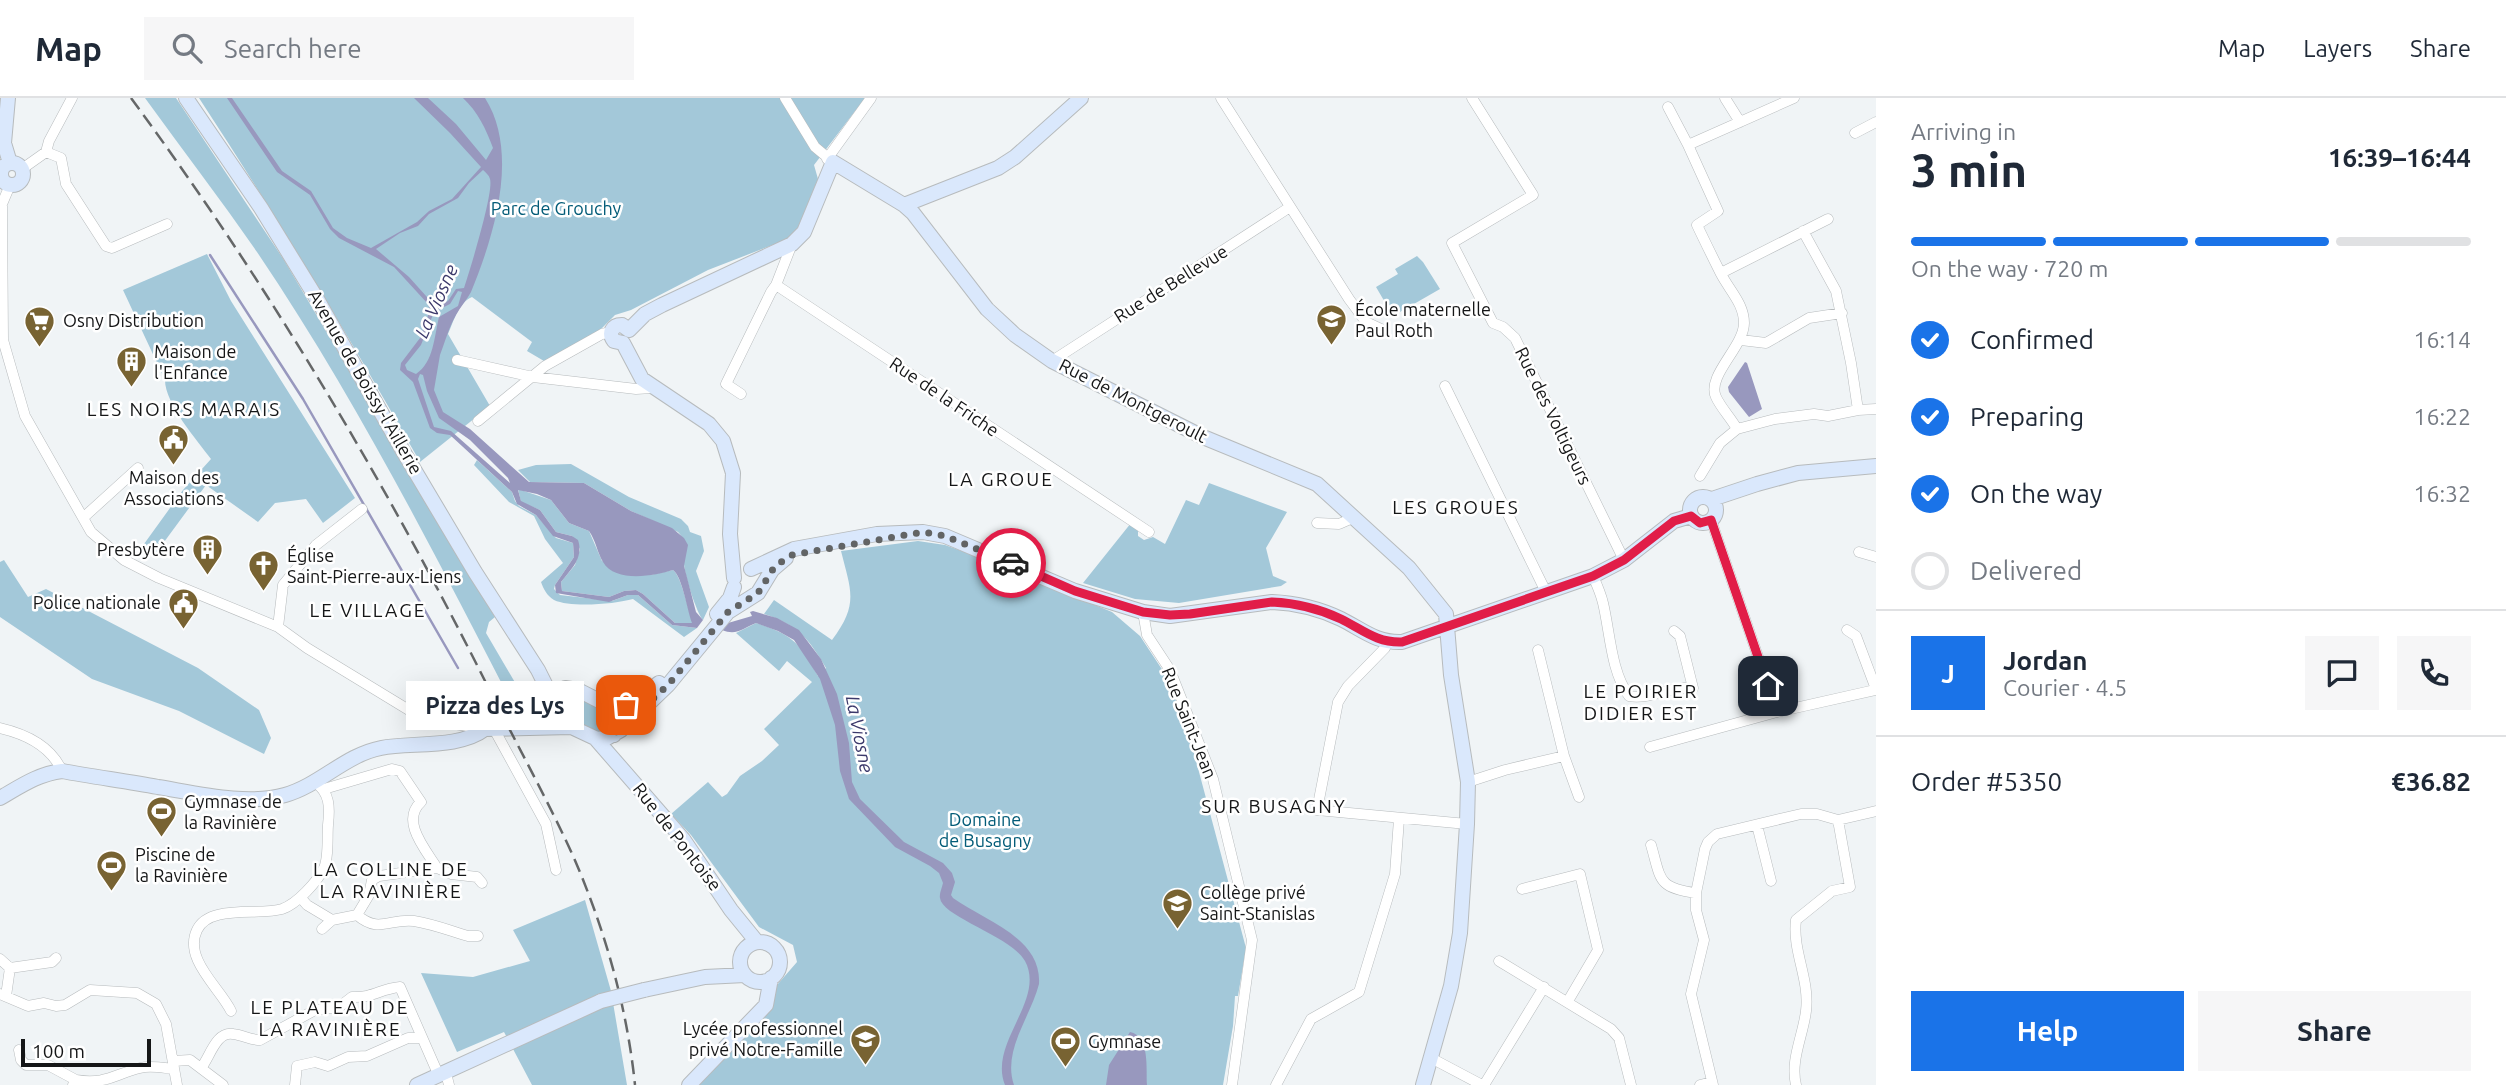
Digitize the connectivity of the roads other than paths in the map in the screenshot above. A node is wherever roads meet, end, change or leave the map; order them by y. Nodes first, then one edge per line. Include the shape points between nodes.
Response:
1 (8, 98) edge
2 (72, 98) edge
3 (186, 98) edge
4 (785, 98) edge
5 (871, 98) edge
6 (1080, 98) edge
7 (1221, 98) edge
8 (1472, 98) edge
9 (1725, 98) edge
10 (1794, 98) edge
11 (1668, 107) dead end
12 (1740, 122) junction
13 (1876, 122) edge
14 (1855, 133) dead end
15 (1688, 145) junction
16 (46, 152) junction
17 (830, 160) junction
18 (16, 166) junction
19 (4, 183) edge
20 (904, 205) junction
21 (1290, 207) junction
22 (1828, 219) dead end
23 (167, 224) dead end
24 (1802, 231) junction
25 (792, 244) junction
26 (1721, 273) junction
27 (776, 285) junction
28 (1842, 313) junction
29 (1381, 329) dead end
30 (611, 332) joint
31 (626, 336) junction
32 (2, 340) edge
33 (1741, 340) junction
34 (457, 360) dead end
35 (1052, 361) junction
36 (533, 376) junction
37 (1445, 386) dead end
38 (652, 388) junction
39 (741, 394) dead end
40 (1858, 410) junction
41 (1876, 410) edge
42 (478, 421) dead end
43 (1737, 429) junction
44 (1876, 466) edge
45 (138, 468) dead end
46 (1700, 476) dead end
47 (1712, 499) junction
48 (362, 509) dead end
49 (1691, 516) junction
50 (84, 517) junction
51 (1355, 517) junction
52 (1711, 520) junction
53 (1317, 523) dead end
54 (913, 532) junction
55 (1149, 532) dead end
56 (1859, 552) dead end
57 (733, 555) junction
58 (1876, 557) edge
59 (1624, 560) junction
60 (750, 569) junction
61 (1593, 576) junction
62 (734, 583) junction
63 (762, 586) junction
64 (1546, 592) junction
65 (751, 597) junction
66 (1143, 612) junction
67 (722, 614) junction
68 (1448, 624) junction
69 (278, 627) junction
70 (1847, 629) dead end
71 (1674, 631) dead end
72 (705, 635) junction
73 (1387, 643) junction
74 (1538, 650) dead end
75 (538, 670) junction
76 (573, 689) junction
77 (1875, 690) edge
78 (554, 706) junction
79 (611, 706) junction
80 (1777, 712) junction
81 (571, 727) junction
82 (0, 728) edge
83 (531, 728) junction
84 (489, 729) junction
85 (618, 729) junction
86 (595, 738) junction
87 (1650, 747) dead end
88 (1564, 756) junction
89 (621, 765) junction
90 (62, 771) junction
91 (1468, 782) junction
92 (319, 786) junction
93 (1578, 797) dead end
94 (0, 798) edge
95 (1876, 811) edge
96 (1399, 819) junction
97 (1838, 820) junction
98 (1467, 824) junction
99 (1757, 825) junction
100 (1651, 845) dead end
101 (437, 868) junction
102 (556, 870) dead end
103 (1771, 881) dead end
104 (482, 883) dead end
105 (1522, 889) dead end
106 (1696, 892) junction
107 (301, 898) junction
108 (731, 910) junction
109 (357, 915) junction
110 (332, 920) junction
111 (322, 929) dead end
112 (478, 936) dead end
113 (757, 942) junction
114 (741, 956) junction
115 (56, 958) dead end
116 (0, 959) edge
117 (1499, 961) dead end
118 (10, 968) junction
119 (705, 977) junction
120 (758, 978) junction
121 (1544, 987) junction
122 (3, 995) edge
123 (1568, 1001) junction
124 (231, 1011) dead end
125 (421, 1038) junction
126 (19, 1051) dead end
127 (1431, 1058) junction
128 (173, 1065) junction
129 (201, 1068) junction
130 (445, 1078) edge
131 (75, 1082) edge
132 (1712, 1083) edge
133 (177, 1085) edge
134 (223, 1085) edge
135 (290, 1085) edge
136 (296, 1085) edge
137 (417, 1085) edge
138 (689, 1085) edge
139 (1232, 1085) edge
140 (1276, 1085) edge
141 (1423, 1085) edge
142 (1483, 1085) edge
143 (1631, 1085) edge
144 (1700, 1085) edge
145 (1796, 1085) edge

1 - 18 street via 4,144
2 - 16 street
3 - 75 street, Avenue de Boissy-l'Aillerie via 317,299 475,572
4 - 17 street via 809,139
5 - 17 street
6 - 20 street via 998,168
7 - 21 street
8 - 59 street, Rue des Voltigeurs via 1533,195 1452,243 1493,323 1515,338
9 - 12 street
10 - 12 street
11 - 15 street
12 - 15 street
13 - 14 street
15 - 26 street via 1718,211 1697,225
16 - 18 street
16 - 23 street via 61,158 66,184 106,246 112,248
17 - 20 street, Rue de Montgeroult
17 - 25 street via 804,232
18 - 19 street via 2,168
19 - 32 street
20 - 35 street, Rue de Montgeroult via 987,309
21 - 29 street via 1366,323
21 - 35 street, Rue de Bellevue
22 - 24 street
24 - 26 street
24 - 28 street via 1836,291
25 - 27 street
25 - 31 street via 645,314
26 - 33 street via 1743,311
27 - 39 street via 726,384
27 - 55 street, Rue de la Friche
28 - 33 street via 1810,318 1766,343
28 - 40 street
30 - 31 street via 614,341
30 - 36 street
31 - 38 street via 642,379
32 - 50 street via 26,416
33 - 43 street via 1714,388
34 - 36 street
35 - 51 street, Rue de Montgeroult via 1208,440 1317,484
36 - 38 street via 636,390
36 - 42 street
37 - 64 street
38 - 57 street via 698,416 723,441 733,473
40 - 41 street
40 - 43 street via 1775,419
43 - 46 street via 1720,443
44 - 47 street via 1798,473
45 - 50 street
47 - 49 street via 1697,498 1691,503
47 - 52 street via 1716,512
48 - 69 street via 316,544 283,584
49 - 52 street via 1700,523
49 - 59 street via 1674,521
50 - 69 street via 92,532 124,560
51 - 53 street via 1339,524
51 - 68 street, Rue de Montgeroult via 1426,586
52 - 80 street
54 - 60 street via 794,549
54 - 63 street via 792,555 775,566
54 - 66 street via 945,536 1075,591
56 - 58 street
57 - 60 street
57 - 62 street
59 - 61 street
60 - 62 street via 738,572
60 - 63 street via 760,575
61 - 64 street
61 - 71 street via 1629,696 1693,688 1681,636
62 - 65 street via 740,595
62 - 67 street
63 - 65 street
64 - 68 street
65 - 67 street
66 - 73 street via 1180,615 1284,602 1323,611
66 - 139 street, Rue Saint-Jean via 1147,635 1170,670 1213,779 1252,940
67 - 72 street
68 - 73 street via 1402,642
68 - 91 street
69 - 84 street via 418,715
70 - 77 street via 1856,636
72 - 79 street via 664,679 632,703
72 - 85 street via 668,685
73 - 96 street via 1338,702 1317,810
74 - 88 street
75 - 76 street, Avenue de Boissy-l'Aillerie via 554,684
75 - 78 street, Avenue de Boissy-l'Aillerie
76 - 78 street via 561,693
76 - 79 street, Avenue de Boissy-l'Aillerie
77 - 80 street
78 - 81 street, Avenue de Boissy-l'Aillerie via 559,720
78 - 83 street via 543,722
79 - 85 street via 617,711
80 - 87 street
81 - 83 street
81 - 86 street
82 - 90 street via 40,745 56,758
83 - 84 street
84 - 92 street via 459,739 361,753
84 - 102 street via 546,824
85 - 86 street via 605,739
85 - 89 street, Rue de Pontoise
86 - 89 street, Rue de Pontoise
88 - 91 street
88 - 93 street
89 - 108 street, Rue de Pontoise via 683,839
90 - 92 street via 259,799
90 - 94 street via 32,779
91 - 98 street
92 - 101 street via 400,771 421,802 413,818 414,831
92 - 107 street via 330,806 324,867
95 - 97 street
96 - 98 street
96 - 140 street via 1395,874 1359,992 1311,1019
97 - 99 street via 1801,814
97 - 145 street via 1850,887 1832,891 1796,920 1794,935 1807,987 1793,1072
98 - 127 street via 1460,933
99 - 103 street
99 - 106 street via 1712,837
100 - 106 street via 1662,881 1670,888
101 - 104 street via 477,877
101 - 109 street via 372,880
105 - 123 street via 1580,874 1598,950
106 - 132 street via 1704,940 1691,994
107 - 110 street
107 - 124 street via 283,908 226,912 208,918 196,932 200,966
108 - 113 street, Rue de Pontoise
108 - 114 street, Rue de Pontoise
109 - 110 street
109 - 112 street via 368,924 411,921
110 - 111 street
113 - 114 street
113 - 120 street via 775,949 779,957 779,965
114 - 119 street
114 - 120 street
115 - 118 street
116 - 118 street
117 - 121 street
118 - 122 street
119 - 120 street
119 - 130 street, bridge via 601,1000
120 - 138 street via 759,1007 753,1021
121 - 123 street
121 - 142 street
122 - 128 street via 28,1006 56,1006 90,990 137,993 156,1004 166,1024
123 - 143 street via 1619,1038
125 - 129 street via 400,987 387,988 369,998 352,997 339,1007 314,1010 260,1040 224,1035
125 - 130 street
125 - 136 street via 408,1038 328,1066 315,1062 297,1066
126 - 131 street via 26,1065 48,1065
127 - 141 street
127 - 142 street
128 - 129 street via 190,1060
128 - 131 street via 140,1068 107,1084
128 - 133 street
129 - 134 street
130 - 137 street
132 - 144 street
135 - 136 street

